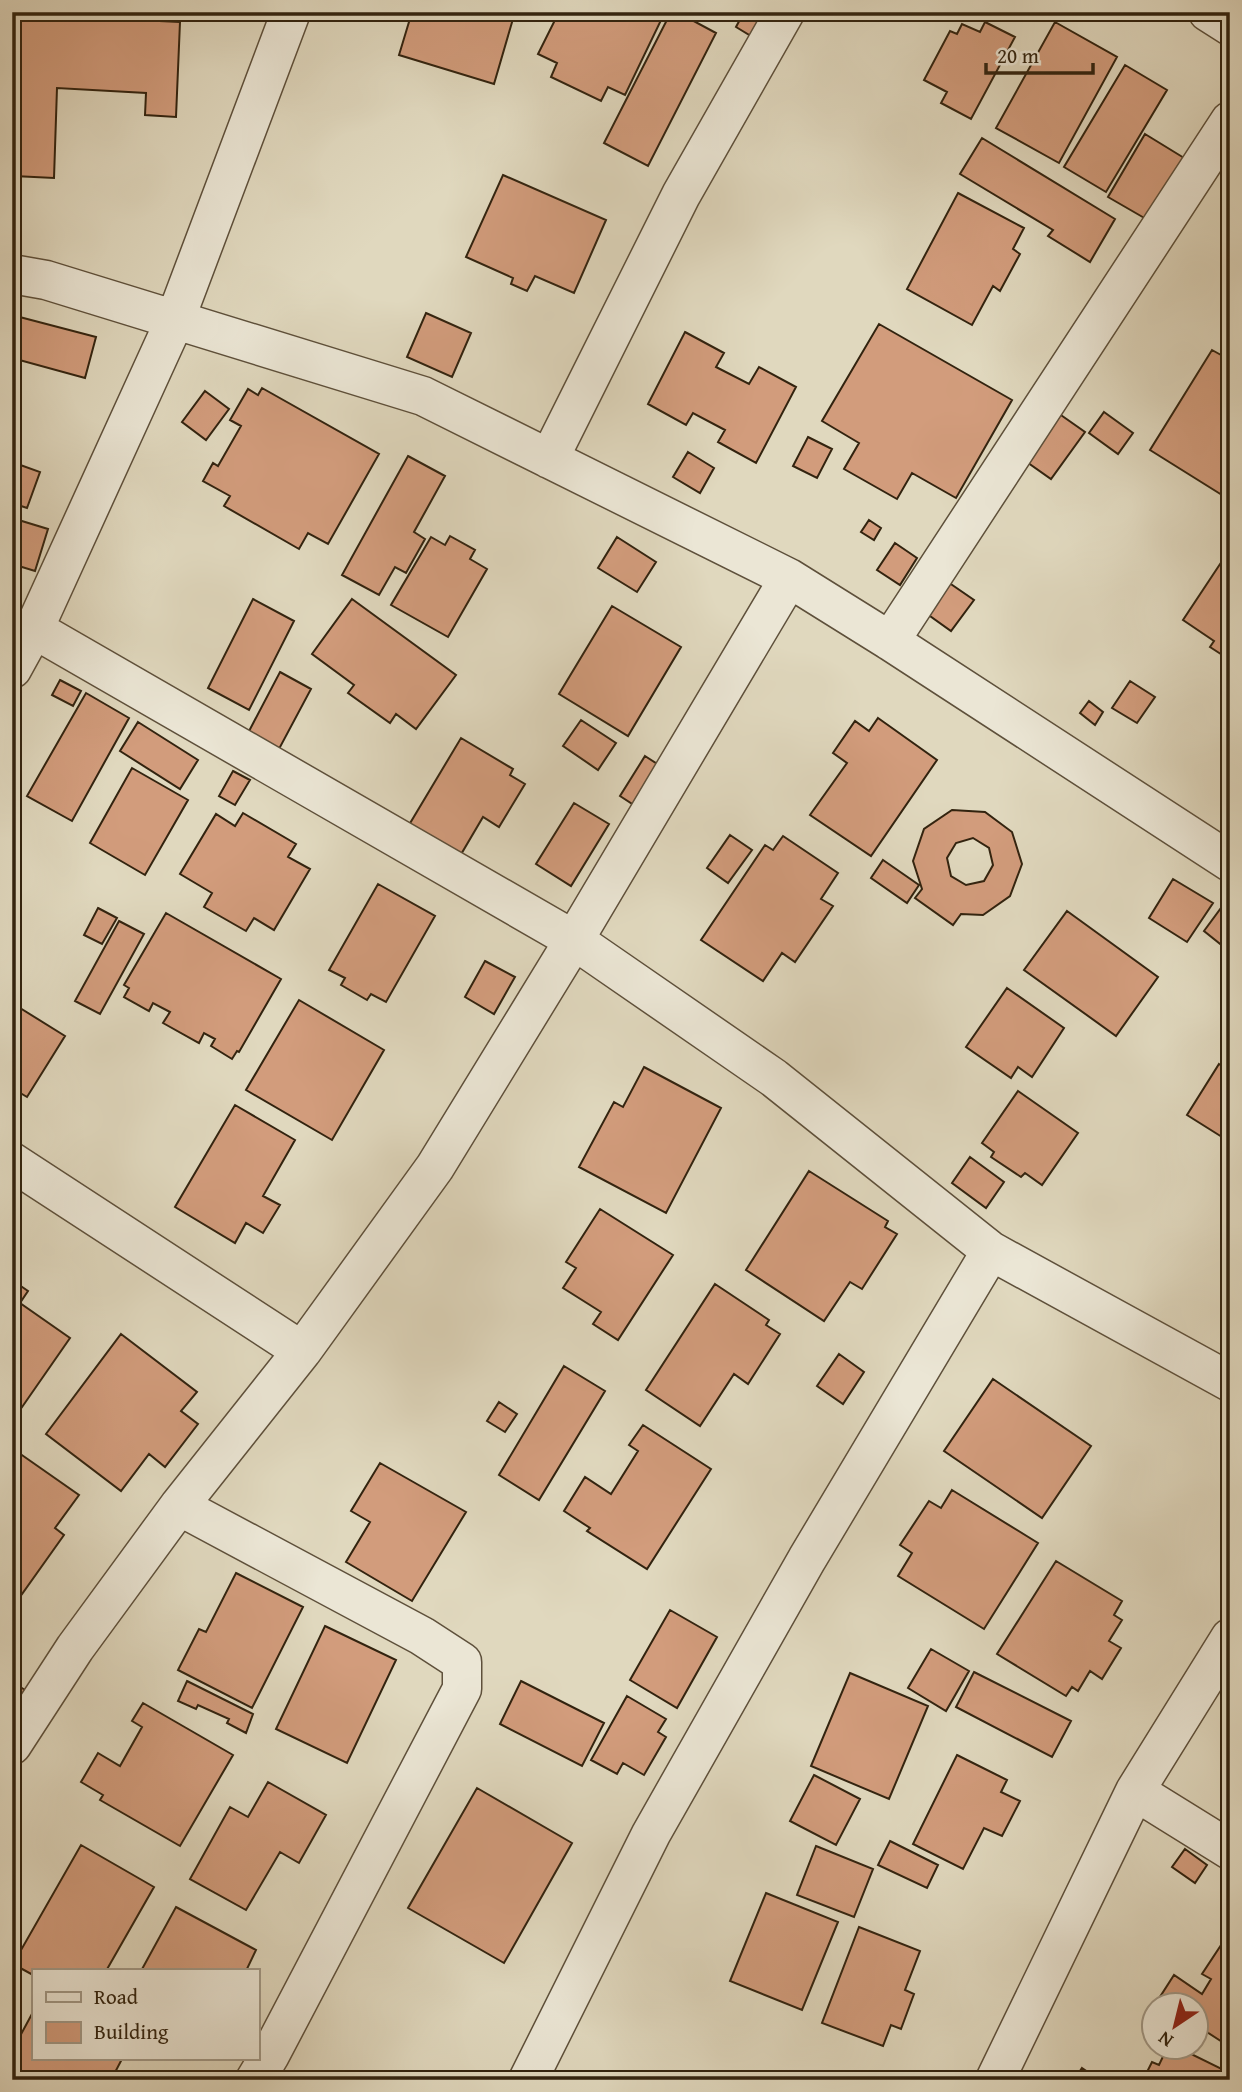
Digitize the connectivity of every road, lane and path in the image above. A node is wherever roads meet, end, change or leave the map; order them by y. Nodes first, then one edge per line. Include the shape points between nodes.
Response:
1 (291, 12) edge
2 (785, 12) edge
3 (1208, 12) edge
4 (1230, 26) edge
5 (1230, 121) edge
6 (12, 274) edge
7 (175, 320) junction
8 (549, 459) junction
9 (789, 578) junction
10 (34, 629) junction
11 (890, 641) junction
12 (12, 669) edge
13 (1230, 862) edge
14 (574, 940) junction
15 (12, 1162) edge
16 (991, 1251) junction
17 (302, 1351) junction
18 (1230, 1382) edge
19 (180, 1506) junction
20 (1230, 1638) edge
21 (12, 1745) edge
22 (1135, 1791) junction
23 (1230, 1850) edge
24 (255, 2080) edge
25 (528, 2080) edge
26 (995, 2080) edge

1 - 7 street
2 - 8 street via 681,195
3 - 4 street
5 - 11 street
6 - 7 street
7 - 8 street via 423,396
7 - 10 street
8 - 9 street
9 - 11 street
9 - 14 street
10 - 12 street
10 - 14 street
11 - 13 street
14 - 16 street via 774,1078
14 - 17 street via 435,1167
15 - 17 street
16 - 18 street
16 - 25 street via 807,1559 651,1834
17 - 19 street
19 - 21 street via 75,1648
19 - 24 street via 463,1662 462,1689
20 - 22 street
22 - 23 street
22 - 26 street

